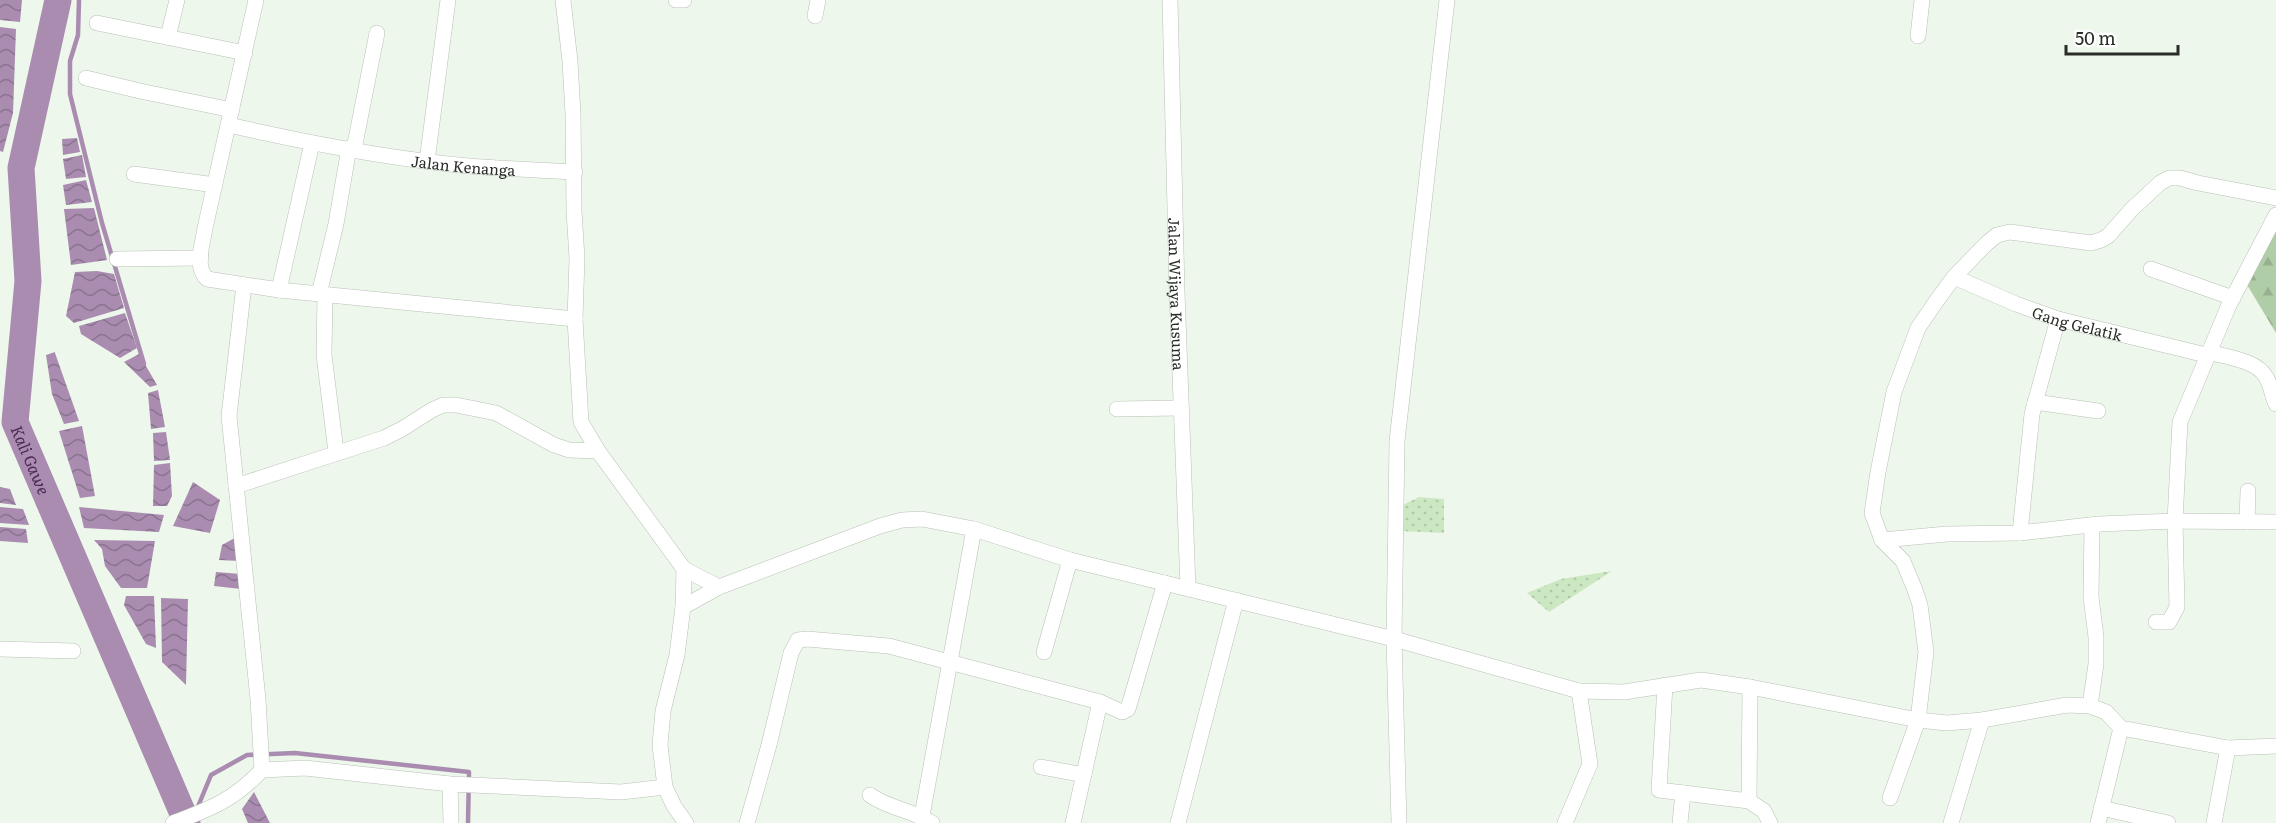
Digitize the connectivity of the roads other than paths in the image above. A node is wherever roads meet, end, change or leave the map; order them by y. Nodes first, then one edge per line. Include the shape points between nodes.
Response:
1 (177, 0) edge
2 (256, 0) edge
3 (448, 0) edge
4 (562, 0) edge
5 (676, 0) edge
6 (684, 0) edge
7 (818, 0) edge
8 (1170, 0) edge
9 (1447, 0) edge
10 (1922, 0) edge
11 (815, 16) dead end
12 (97, 24) dead end
13 (377, 33) dead end
14 (1918, 36) dead end
15 (168, 37) junction
16 (245, 53) junction
17 (86, 78) dead end
18 (231, 118) junction
19 (312, 144) junction
20 (351, 149) junction
21 (427, 161) junction
22 (575, 172) junction
23 (134, 174) dead end
24 (214, 185) junction
25 (2276, 198) edge
26 (2276, 215) edge
27 (201, 258) junction
28 (117, 259) dead end
29 (2151, 269) dead end
30 (1954, 277) junction
31 (244, 285) junction
32 (279, 290) junction
33 (322, 295) junction
34 (2233, 298) junction
35 (576, 319) junction
36 (2058, 319) junction
37 (2208, 353) junction
38 (2035, 402) junction
39 (2276, 404) edge
40 (1181, 408) junction
41 (1117, 409) dead end
42 (2098, 411) dead end
43 (598, 451) junction
44 (336, 452) junction
45 (236, 486) junction
46 (2248, 491) dead end
47 (2175, 521) junction
48 (2247, 522) junction
49 (2276, 522) edge
50 (2092, 525) junction
51 (974, 529) junction
52 (2020, 533) junction
53 (1882, 540) junction
54 (1070, 560) junction
55 (684, 569) junction
56 (1166, 583) junction
57 (719, 587) junction
58 (1188, 588) junction
59 (1236, 600) junction
60 (683, 607) junction
61 (2156, 622) dead end
62 (1394, 639) junction
63 (0, 650) edge
64 (73, 651) dead end
65 (1044, 652) dead end
66 (949, 663) junction
67 (1665, 685) junction
68 (1750, 687) junction
69 (1579, 691) junction
70 (1100, 702) junction
71 (2090, 706) junction
72 (1918, 720) junction
73 (1982, 720) junction
74 (2121, 728) junction
75 (2276, 746) edge
76 (2228, 748) junction
77 (1041, 766) dead end
78 (262, 767) junction
79 (1084, 775) junction
80 (456, 784) junction
81 (665, 787) junction
82 (1683, 793) junction
83 (870, 795) dead end
84 (1890, 798) dead end
85 (1749, 801) junction
86 (2100, 815) edge
87 (927, 820) edge
88 (173, 823) edge
89 (451, 823) edge
90 (686, 823) edge
91 (747, 823) edge
92 (1073, 823) edge
93 (1179, 823) edge
94 (1399, 823) edge
95 (1565, 823) edge
96 (1680, 823) edge
97 (1770, 823) edge
98 (1951, 823) edge
99 (2168, 823) edge
100 (2214, 823) edge

1 - 15 street
2 - 16 street
3 - 21 street
4 - 22 street via 570,61
5 - 6 street
7 - 11 street
8 - 40 street, Jalan Wijaya Kusuma
9 - 62 street via 1397,441
10 - 14 street
12 - 15 street
13 - 20 street
15 - 16 street
16 - 18 street
17 - 18 street, Jalan Kenanga
18 - 19 street, Jalan Kenanga
18 - 24 street
19 - 20 street, Jalan Kenanga
19 - 32 street
20 - 21 street, Jalan Kenanga
20 - 33 street
21 - 22 street, Jalan Kenanga
22 - 35 street
23 - 24 street
24 - 27 street
25 - 30 street via 2169,178 2101,240 2091,243 2010,231 1986,244
26 - 34 street
27 - 28 street
27 - 31 street via 201,271 207,279
29 - 34 street
30 - 36 street, Gang Gelatik
30 - 53 street via 1918,328 1894,392 1872,513
31 - 32 street
31 - 45 street via 229,416
32 - 33 street
33 - 35 street
33 - 44 street via 324,355
34 - 37 street
35 - 43 street via 581,422
36 - 37 street, Gang Gelatik
36 - 38 street
37 - 39 street, Gang Gelatik via 2253,365 2264,372
37 - 47 street via 2180,422
38 - 42 street
38 - 52 street
40 - 41 street
40 - 58 street, Jalan Wijaya Kusuma
43 - 44 street via 554,446 496,413 443,405 393,434
43 - 55 street
44 - 45 street
45 - 78 street
46 - 48 street
47 - 48 street
47 - 50 street
47 - 61 street via 2177,607 2169,621
48 - 49 street
50 - 52 street
50 - 71 street via 2091,597 2096,664
51 - 54 street
51 - 57 street via 922,519 902,520
51 - 66 street
52 - 53 street
53 - 72 street via 1903,561 1920,605 1926,652
54 - 56 street
54 - 65 street
55 - 57 street
55 - 60 street
56 - 58 street
56 - 70 street via 1128,709 1122,712
57 - 60 street
58 - 59 street
59 - 62 street
59 - 93 street
60 - 81 street via 660,730
62 - 69 street
62 - 94 street
63 - 64 street
66 - 70 street
66 - 87 street
66 - 91 street via 889,646 798,640 791,653
67 - 68 street via 1701,680
67 - 69 street via 1624,692
67 - 82 street via 1659,790
68 - 72 street
68 - 85 street
69 - 95 street via 1590,764
70 - 79 street
71 - 73 street via 2067,705
71 - 74 street via 2106,712
72 - 73 street
72 - 84 street
73 - 98 street
74 - 76 street
74 - 86 street
75 - 76 street
76 - 100 street
77 - 79 street
78 - 80 street
78 - 88 street via 246,787 218,806
79 - 92 street
80 - 81 street via 621,792
80 - 89 street
81 - 90 street
82 - 85 street
82 - 96 street
83 - 87 street
85 - 97 street via 1764,811
86 - 99 street

